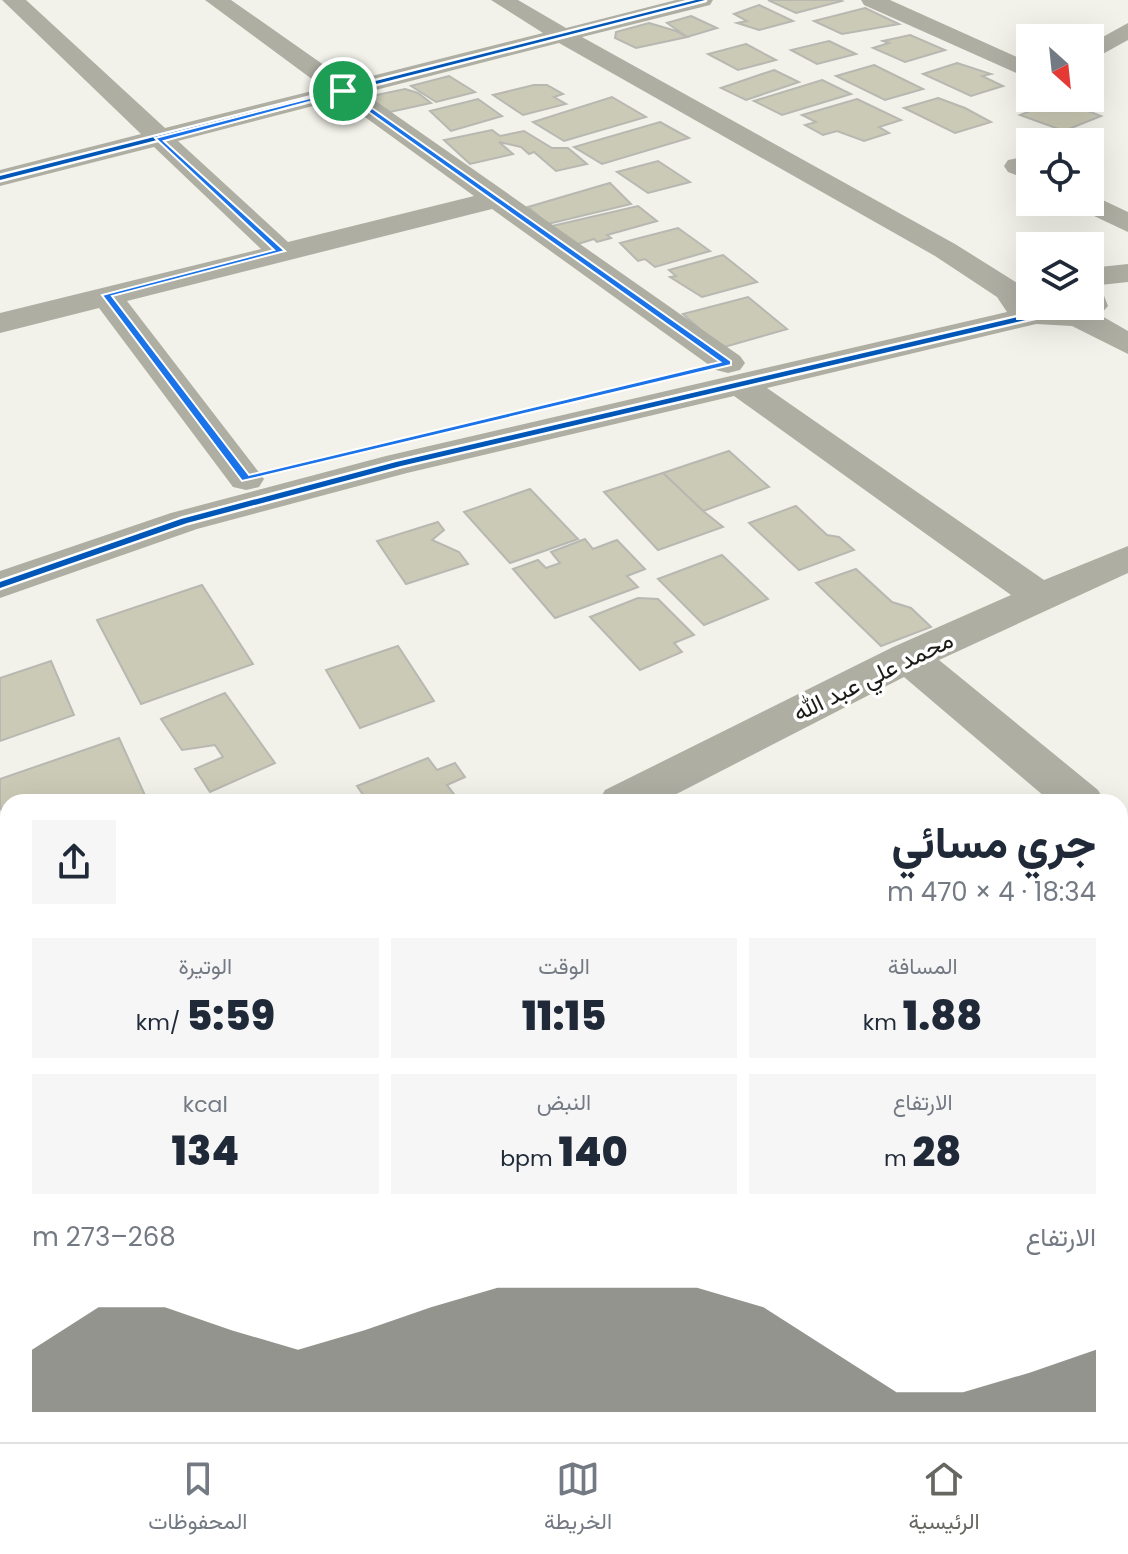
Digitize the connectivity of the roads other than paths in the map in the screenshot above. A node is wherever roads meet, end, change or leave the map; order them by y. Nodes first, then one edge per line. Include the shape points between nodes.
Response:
1 (13, 0) edge
2 (216, 0) edge
3 (502, 0) edge
4 (530, 0) edge
5 (872, 0) edge
6 (691, 1) edge
7 (1128, 30) edge
8 (576, 33) junction
9 (1104, 45) edge
10 (1016, 66) edge
11 (343, 91) junction
12 (158, 140) junction
13 (0, 178) edge
14 (497, 199) junction
15 (1104, 211) edge
16 (1128, 223) edge
17 (280, 251) junction
18 (1128, 273) edge
19 (1016, 287) edge
20 (1104, 288) edge
21 (1016, 292) edge
22 (106, 295) junction
23 (1104, 299) edge
24 (1128, 300) edge
25 (1104, 317) edge
26 (0, 323) edge
27 (1128, 344) edge
28 (733, 373) junction
29 (246, 479) junction
30 (1128, 558) edge
31 (0, 562) edge
32 (0, 585) edge
33 (1043, 599) junction
34 (908, 657) junction
35 (637, 794) edge
36 (1072, 794) edge

1 - 12 street
2 - 11 street
3 - 8 street
4 - 8 street
5 - 10 street
6 - 8 street
7 - 9 street
8 - 11 street
8 - 19 street via 700,116
11 - 12 street
11 - 14 street
12 - 13 street
12 - 17 street
14 - 17 street
14 - 28 street
15 - 16 street
17 - 22 street
18 - 20 street
21 - 28 street
22 - 26 street
22 - 29 street
23 - 24 street
25 - 27 street
28 - 29 street
28 - 32 street via 184,521
28 - 33 street
29 - 31 street
30 - 33 street, محمد علي عبد الله
33 - 34 street, محمد علي عبد الله
34 - 35 street, محمد علي عبد الله
34 - 36 street

